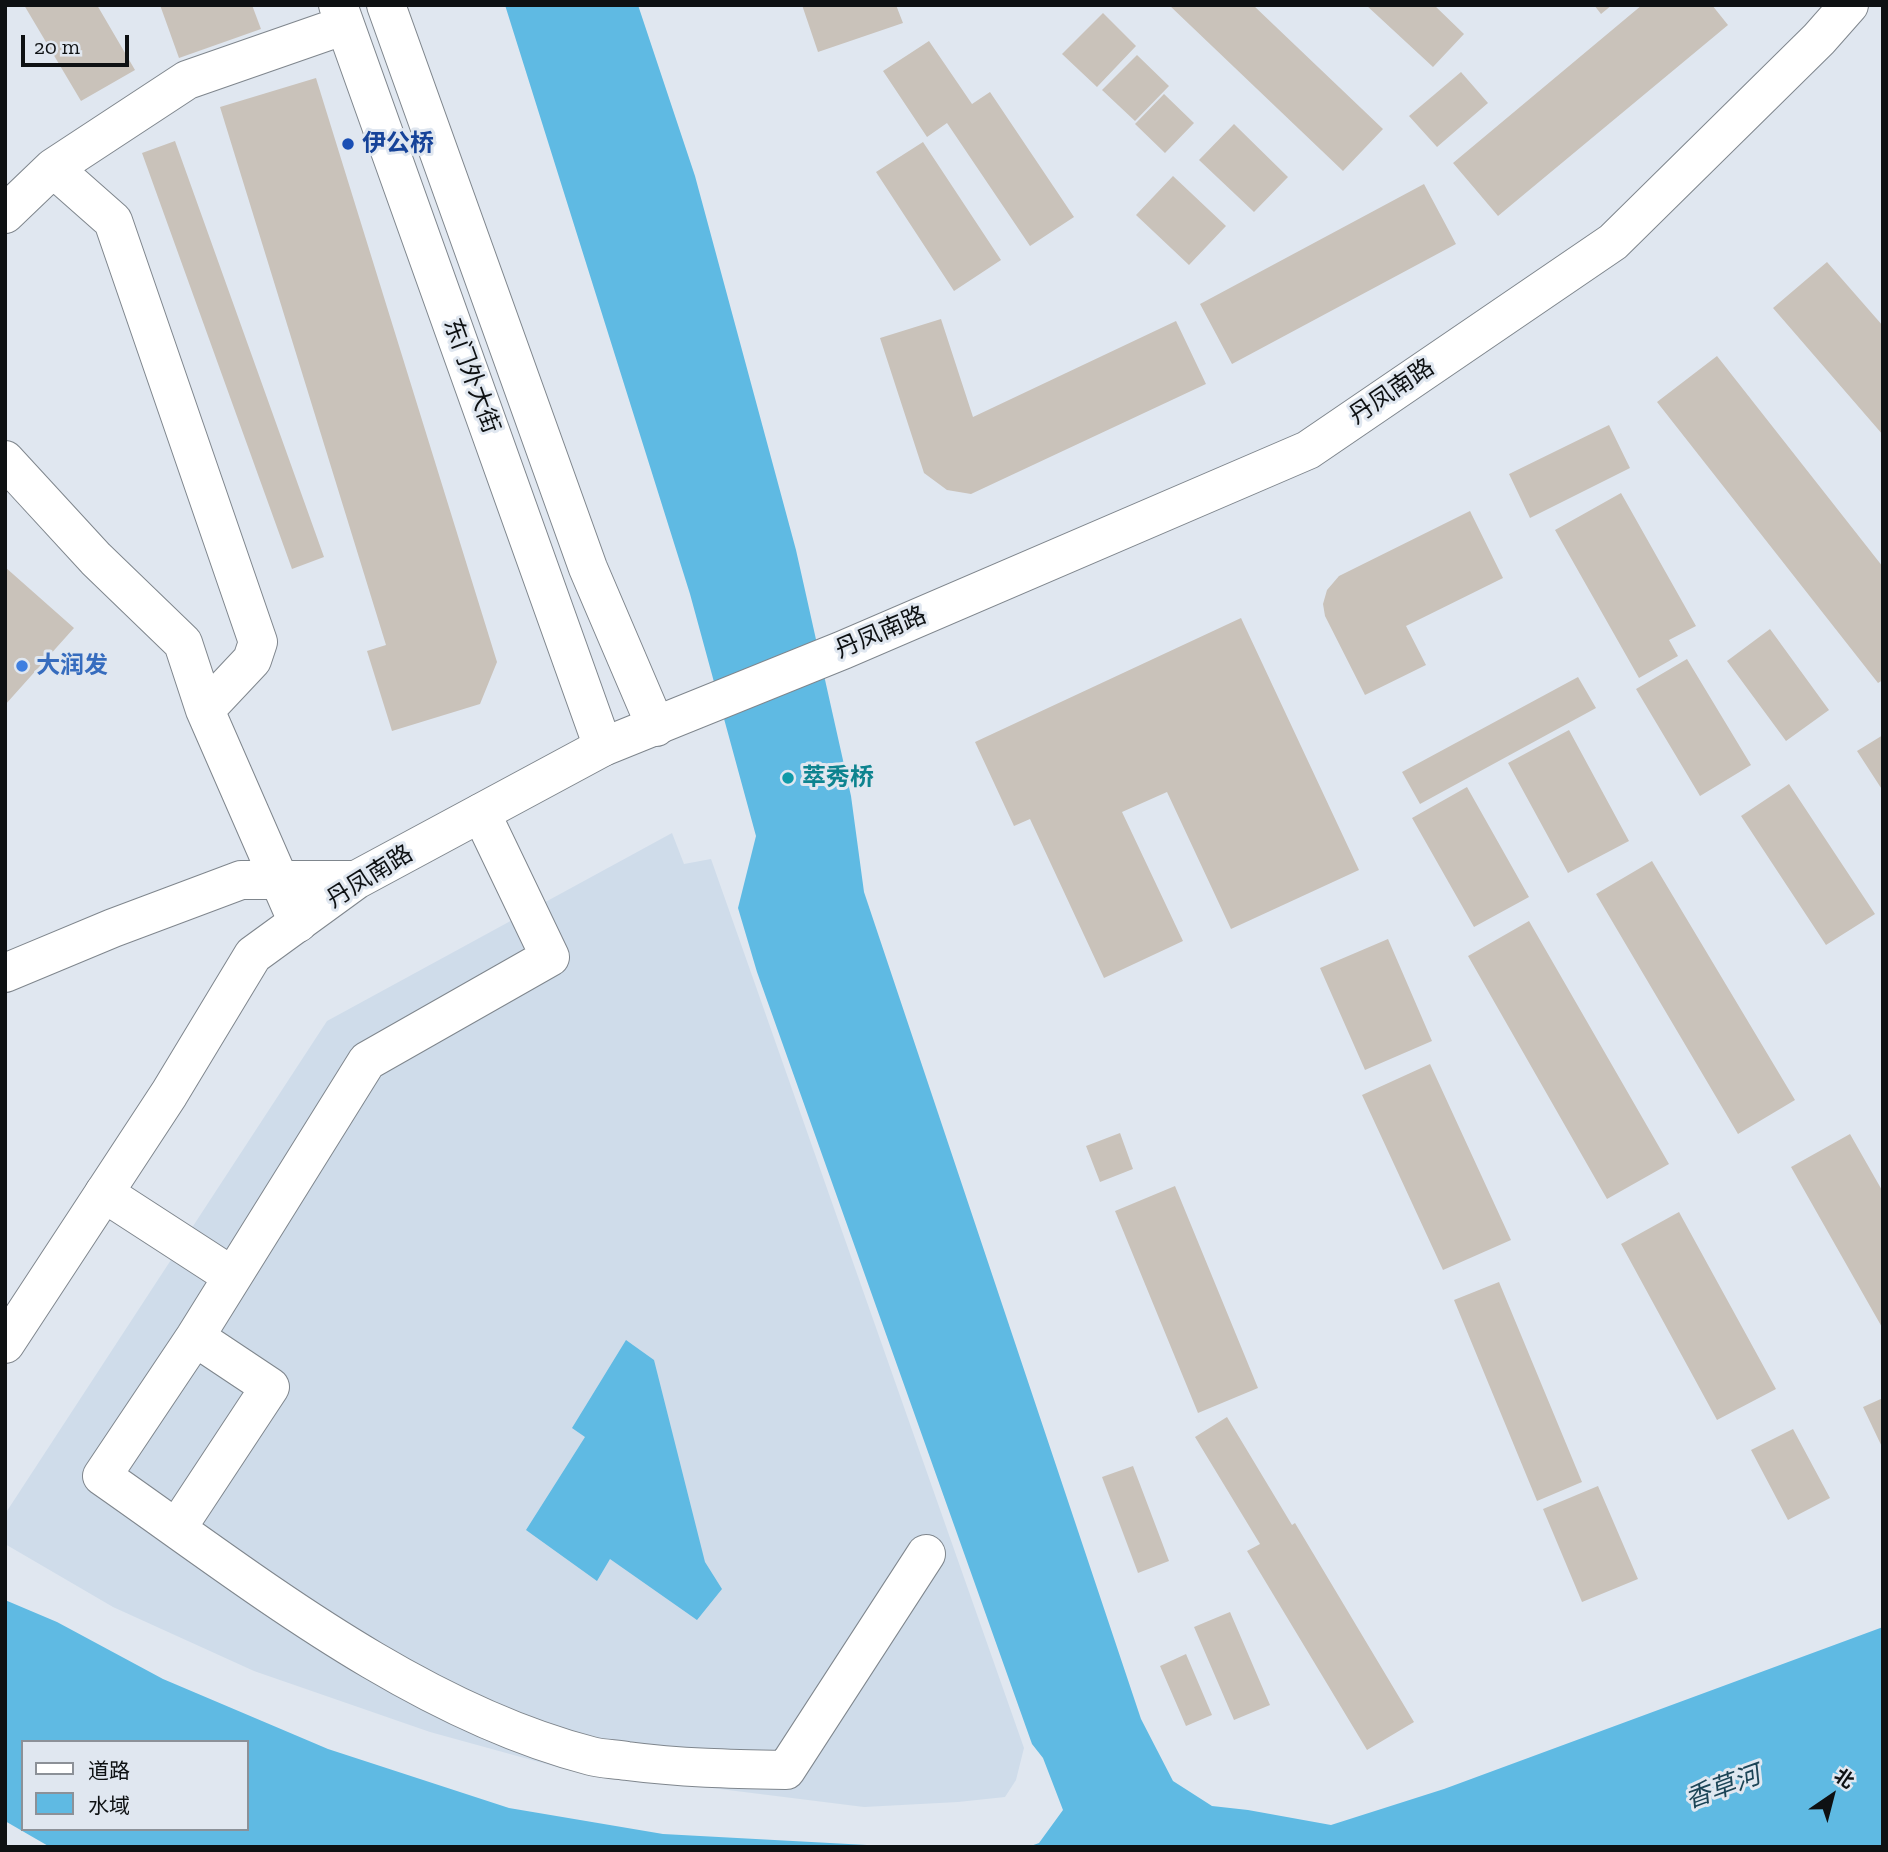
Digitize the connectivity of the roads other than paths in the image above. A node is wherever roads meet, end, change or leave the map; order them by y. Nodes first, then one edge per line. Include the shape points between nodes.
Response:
1 (386, 5) edge
2 (1849, 5) edge
3 (341, 15) edge
4 (53, 167) junction
5 (5, 214) edge
6 (5, 460) edge
7 (205, 710) junction
8 (656, 727) junction
9 (603, 747) junction
10 (481, 813) junction
11 (279, 880) junction
12 (356, 880) junction
13 (298, 923) junction
14 (5, 972) edge
15 (103, 1193) junction
16 (232, 1276) junction
17 (195, 1337) junction
18 (5, 1343) edge
19 (177, 1528) junction
20 (926, 1554) dead end

1 - 8 main road, 东门外大街 via 588,568
2 - 8 main road, 丹凤南路 via 1613,242 1308,450
3 - 4 main road via 187,80
3 - 9 main road, 东门外大街
4 - 5 main road
4 - 7 main road via 114,221 258,642 252,660
6 - 7 main road via 96,559 183,643
7 - 11 main road
8 - 9 main road, 丹凤南路
9 - 10 main road, 丹凤南路
10 - 12 main road, 丹凤南路
10 - 16 main road via 550,957 367,1061
11 - 12 main road
11 - 13 main road
11 - 14 main road via 241,880
12 - 13 main road, 丹凤南路
13 - 15 main road, 丹凤南路 via 253,955
15 - 16 main road
15 - 18 main road, 丹凤南路
16 - 17 main road
17 - 19 main road via 102,1476
17 - 19 main road via 270,1387
19 - 20 main road via 292,1609 396,1674 516,1732 593,1756 671,1767 786,1770

